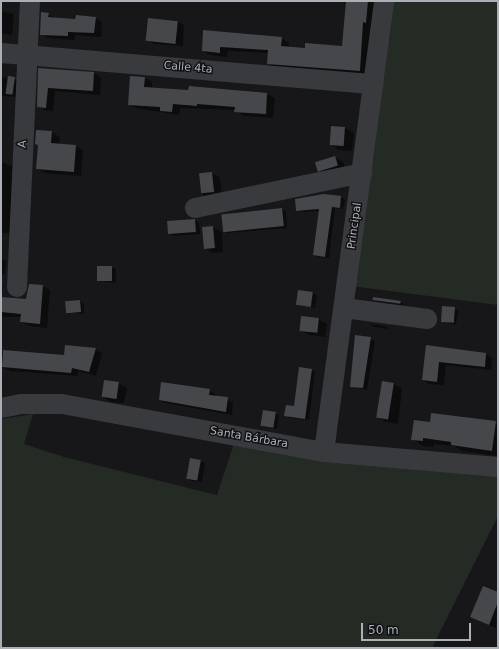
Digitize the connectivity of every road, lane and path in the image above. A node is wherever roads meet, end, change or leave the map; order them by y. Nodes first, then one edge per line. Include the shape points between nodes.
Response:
1 (30, 1) edge
2 (384, 1) edge
3 (1, 53) edge
4 (28, 55) junction
5 (374, 84) junction
6 (362, 173) junction
7 (195, 208) dead end
8 (17, 287) dead end
9 (344, 308) junction
10 (427, 319) dead end
11 (1, 408) edge
12 (324, 452) junction
13 (498, 467) edge

1 - 4 street, A
2 - 5 street, Principal
3 - 4 street, Calle 4ta
4 - 5 street, Calle 4ta
4 - 8 street, A
5 - 6 street, Principal
6 - 7 street
6 - 9 street, Principal
9 - 10 street
9 - 12 street, Principal
11 - 12 street, Santa Bárbara via 21,404 62,404
12 - 13 street, Santa Bárbara

